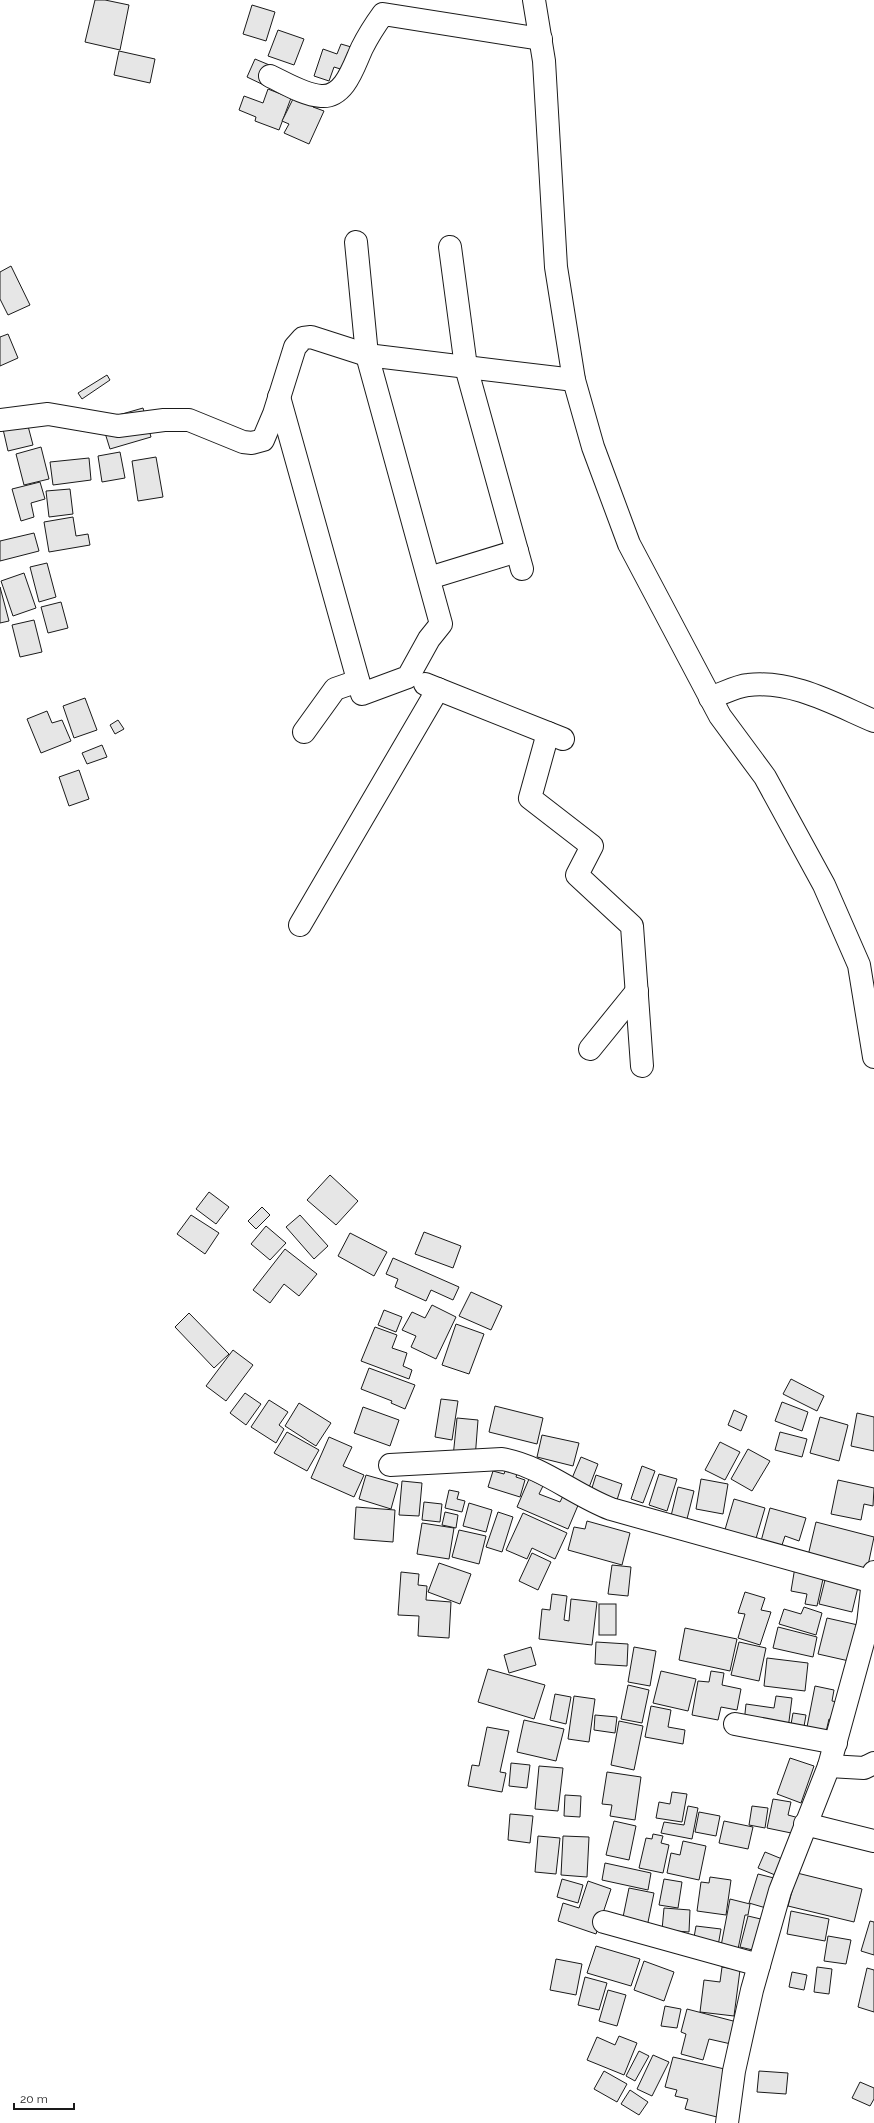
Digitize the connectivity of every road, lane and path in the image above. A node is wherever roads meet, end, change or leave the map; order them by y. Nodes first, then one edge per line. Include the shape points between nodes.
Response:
1 (534, 0) edge
2 (384, 7) edge
3 (540, 39) junction
4 (270, 76) dead end
5 (356, 242) dead end
6 (450, 248) dead end
7 (367, 354) junction
8 (466, 367) junction
9 (574, 380) junction
10 (279, 397) junction
11 (0, 420) edge
12 (429, 578) junction
13 (408, 677) junction
14 (358, 681) junction
15 (438, 689) junction
16 (710, 698) junction
17 (874, 721) edge
18 (304, 732) dead end
19 (300, 924) dead end
20 (637, 991) junction
21 (590, 1049) dead end
22 (874, 1057) edge
23 (642, 1066) dead end
24 (390, 1465) dead end
25 (874, 1577) edge
26 (871, 1627) edge
27 (735, 1724) dead end
28 (836, 1743) junction
29 (874, 1763) edge
30 (829, 1766) junction
31 (805, 1824) junction
32 (874, 1841) edge
33 (604, 1922) dead end
34 (759, 1965) junction
35 (727, 2123) edge

1 - 3 street
2 - 3 street
2 - 4 street via 352,73 339,90 323,97
3 - 9 street via 544,61 556,267
5 - 7 street
6 - 8 street
7 - 8 street
7 - 10 street via 311,337 303,338 296,347
7 - 12 street
8 - 9 street
8 - 12 street via 520,560
9 - 16 street via 593,447 629,544
10 - 11 street via 262,440 252,443 243,442 189,420 164,420 118,426 48,414
10 - 14 street
12 - 13 street via 441,624 429,639
13 - 14 street via 362,694
13 - 15 street
14 - 18 street via 335,689
15 - 19 street
15 - 20 street via 555,736 530,798 592,846 577,875 632,926
16 - 17 street via 747,684 774,685 812,694
16 - 22 street via 720,716 765,777 824,885 859,965
20 - 21 street
20 - 23 street
24 - 25 street via 502,1460 519,1462 591,1502 611,1509
25 - 26 street
26 - 28 street
27 - 28 street
28 - 30 street
29 - 30 street via 864,1768
30 - 31 street
31 - 32 street
31 - 34 street via 780,1891
33 - 34 street
34 - 35 street via 734,2071

